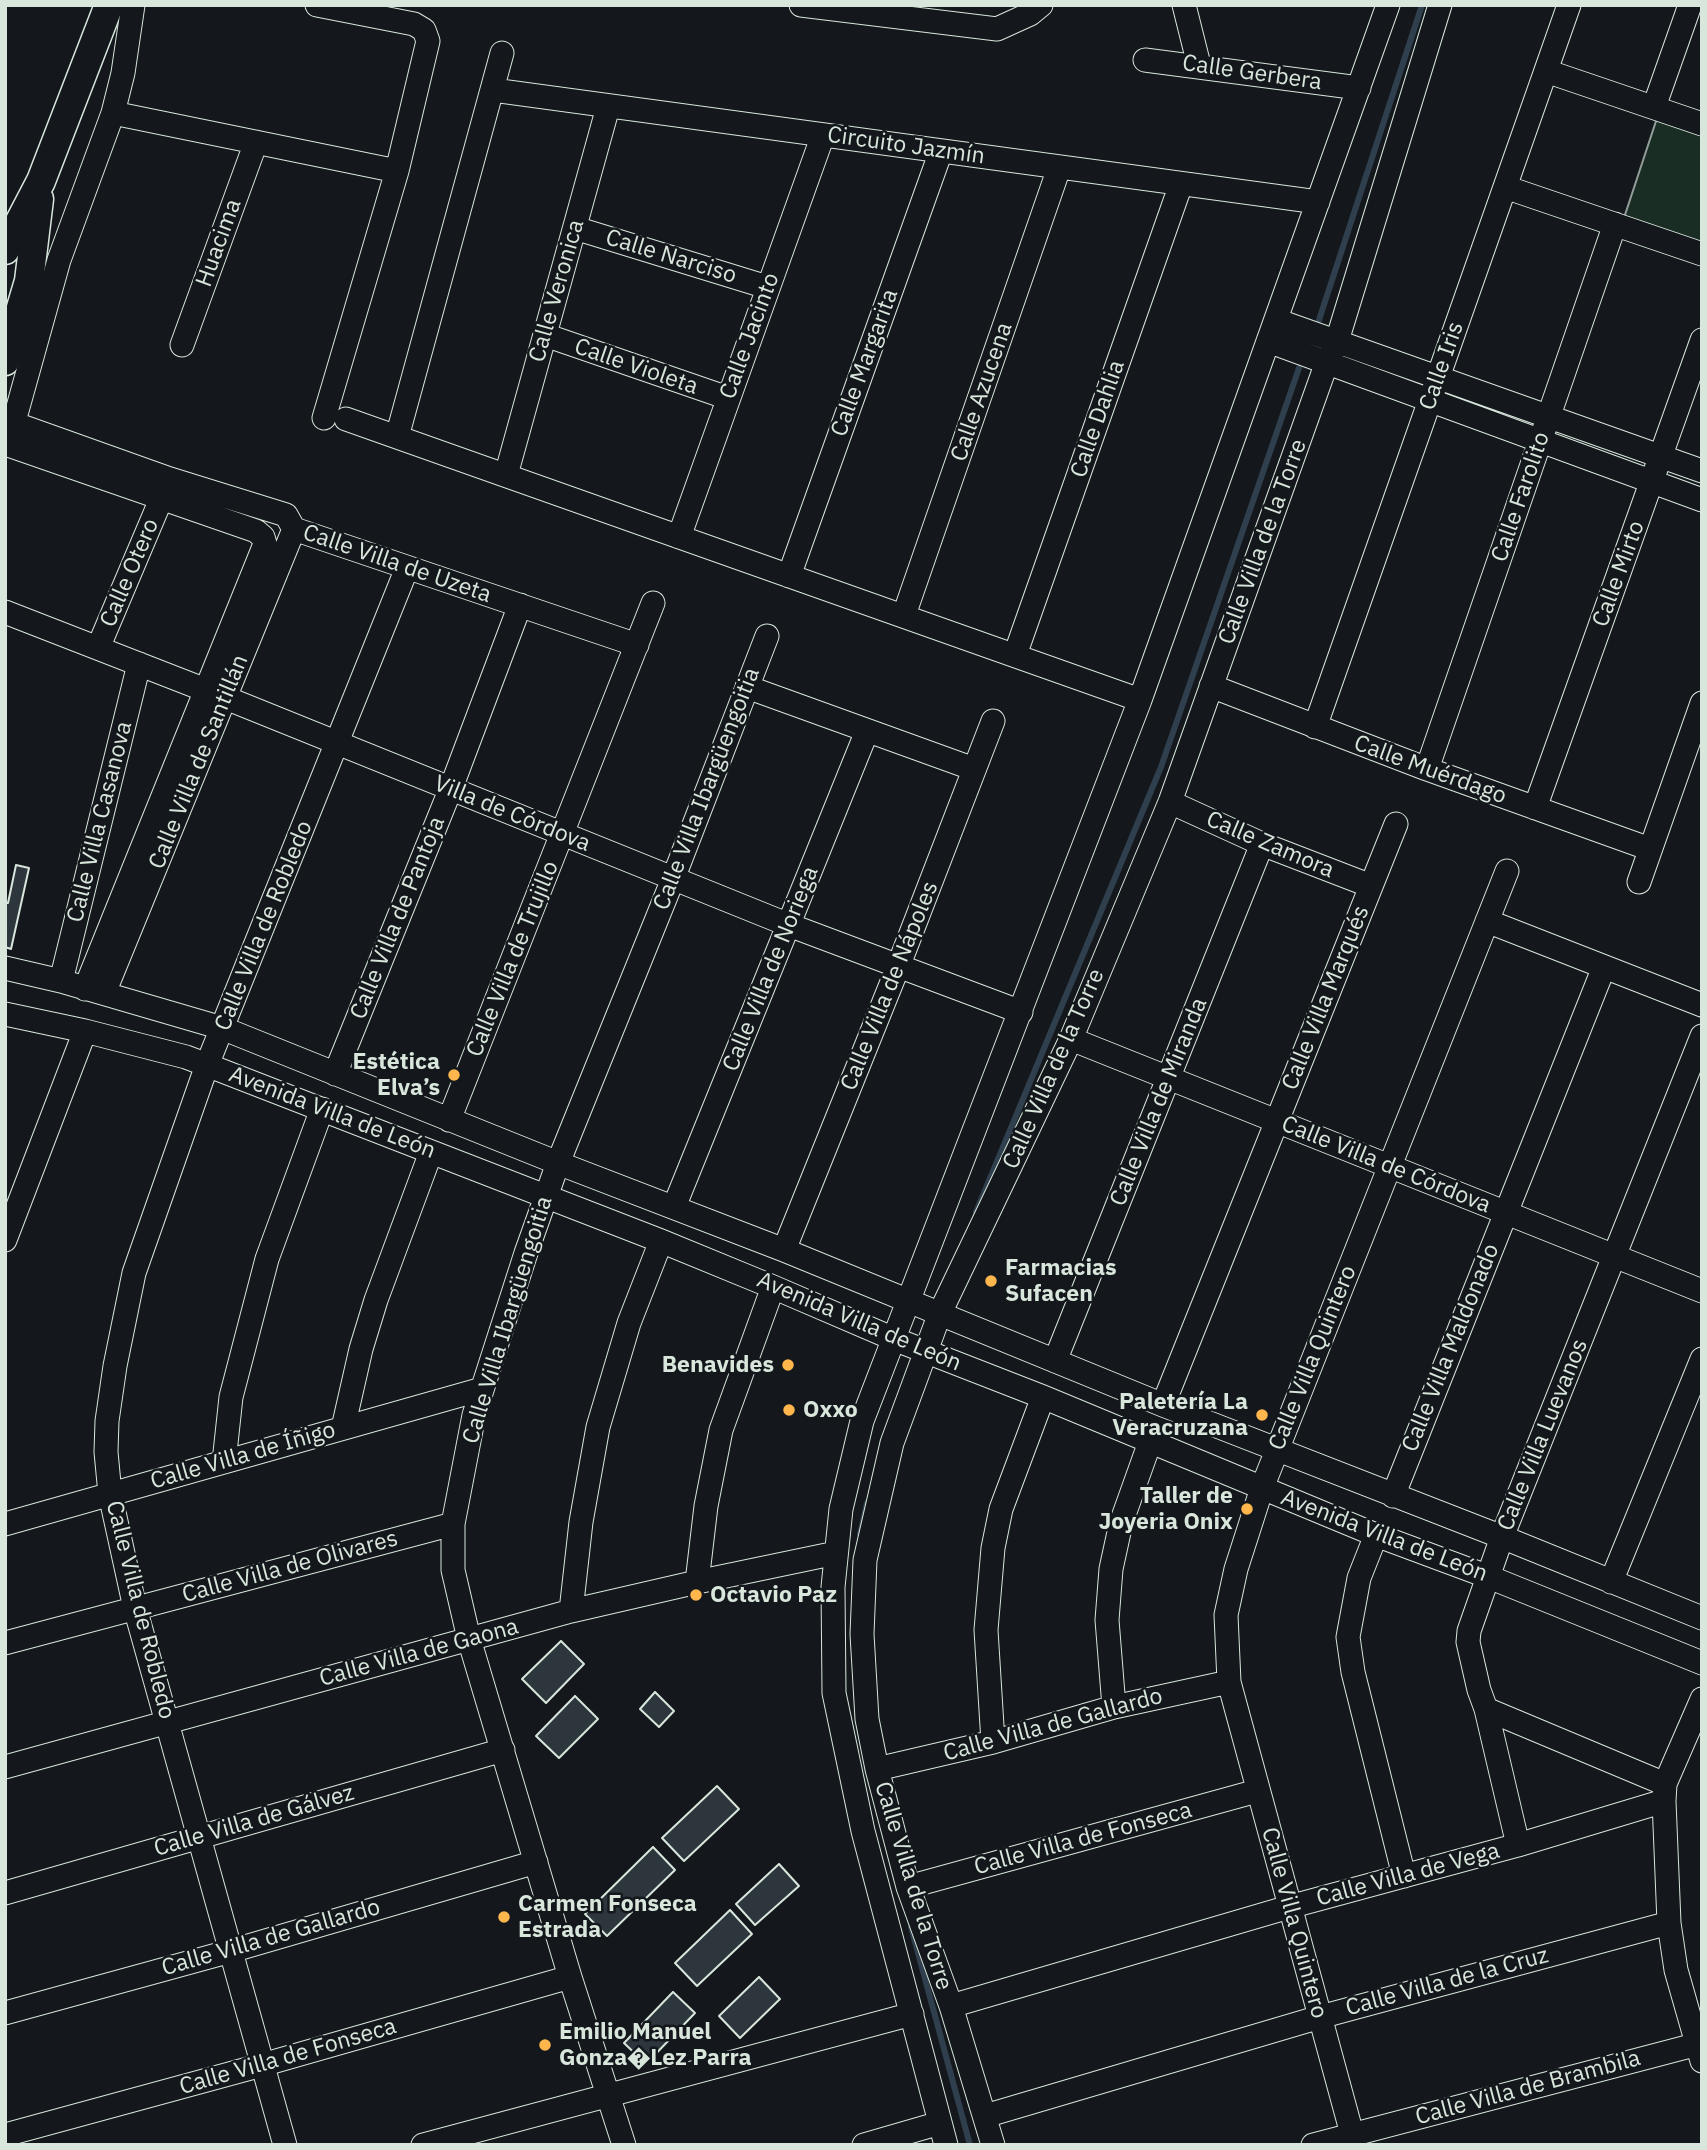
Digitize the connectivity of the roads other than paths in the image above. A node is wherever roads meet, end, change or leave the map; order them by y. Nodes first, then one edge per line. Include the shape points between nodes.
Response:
1 (109, 5) edge
2 (133, 5) edge
3 (317, 5) edge
4 (801, 5) edge
5 (1041, 5) edge
6 (1184, 5) edge
7 (1388, 5) edge
8 (1440, 5) edge
9 (1569, 5) edge
10 (1690, 5) edge
11 (502, 53) dead end
12 (1144, 60) dead end
13 (1199, 65) junction
14 (1546, 71) junction
15 (1359, 88) junction
16 (494, 90) junction
17 (608, 107) junction
18 (1654, 107) junction
19 (113, 113) junction
20 (1702, 124) edge
21 (823, 135) junction
22 (256, 142) junction
23 (941, 151) junction
24 (1059, 168) junction
25 (397, 171) junction
26 (41, 181) junction
27 (1181, 184) junction
28 (1505, 187) junction
29 (1318, 202) junction
30 (1615, 224) junction
31 (575, 228) junction
32 (5, 250) edge
33 (1702, 254) edge
34 (768, 287) junction
35 (1272, 330) junction
36 (545, 335) junction
37 (1702, 340) edge
38 (1337, 341) junction
39 (182, 345) dead end
40 (5, 360) edge
41 (1327, 362) junction
42 (1438, 377) junction
43 (728, 398) junction
44 (1430, 400) junction
45 (1549, 416) junction
46 (397, 437) junction
47 (7, 438) edge
48 (1541, 440) junction
49 (1661, 456) junction
50 (1702, 471) edge
51 (506, 475) junction
52 (1652, 481) junction
53 (162, 497) junction
54 (1702, 500) edge
55 (294, 529) junction
56 (679, 537) junction
57 (407, 568) junction
58 (789, 576) junction
59 (653, 603) dead end
60 (520, 605) junction
61 (5, 612) edge
62 (904, 615) junction
63 (767, 636) dead end
64 (637, 645) junction
65 (98, 648) junction
66 (1015, 654) junction
67 (139, 664) junction
68 (1210, 686) junction
69 (747, 687) junction
70 (217, 694) junction
71 (1140, 699) junction
72 (1702, 703) edge
73 (993, 721) dead end
74 (1315, 727) junction
75 (867, 731) junction
76 (338, 744) junction
77 (974, 769) junction
78 (1427, 769) junction
79 (451, 788) junction
80 (1170, 802) junction
81 (1535, 808) junction
82 (1396, 824) dead end
83 (562, 835) junction
84 (1262, 844) junction
85 (1650, 849) junction
86 (1507, 871) dead end
87 (673, 879) junction
88 (1639, 882) dead end
89 (1371, 886) junction
90 (1487, 921) junction
91 (789, 925) junction
92 (898, 967) junction
93 (1604, 967) junction
94 (5, 968) edge
95 (61, 981) junction
96 (94, 991) junction
97 (1702, 1005) edge
98 (1021, 1012) junction
99 (5, 1014) edge
100 (222, 1028) junction
101 (85, 1031) junction
102 (1702, 1036) edge
103 (1071, 1039) junction
104 (208, 1065) junction
105 (335, 1074) junction
106 (1168, 1079) junction
107 (322, 1109) junction
108 (449, 1119) junction
109 (1276, 1122) junction
110 (431, 1152) junction
111 (558, 1163) junction
112 (1390, 1167) junction
113 (546, 1197) junction
114 (674, 1208) junction
115 (1506, 1213) junction
116 (5, 1240) edge
117 (661, 1241) junction
118 (784, 1250) junction
119 (1614, 1256) junction
120 (774, 1287) junction
121 (1702, 1291) edge
122 (909, 1302) junction
123 (940, 1313) junction
124 (894, 1339) junction
125 (928, 1352) junction
126 (1702, 1359) edge
127 (1055, 1361) junction
128 (482, 1389) junction
129 (1043, 1397) junction
130 (1163, 1405) junction
131 (344, 1428) junction
132 (1150, 1442) junction
133 (1277, 1451) junction
134 (223, 1462) junction
135 (1262, 1488) junction
136 (110, 1494) junction
137 (1392, 1496) junction
138 (5, 1524) edge
139 (453, 1524) junction
140 (1376, 1535) junction
141 (1502, 1537) junction
142 (836, 1553) junction
143 (1489, 1577) junction
144 (697, 1582) junction
145 (1611, 1582) junction
146 (135, 1608) junction
147 (571, 1612) junction
148 (1702, 1618) edge
149 (469, 1639) junction
150 (5, 1643) edge
151 (1702, 1663) edge
152 (1229, 1682) junction
153 (1702, 1699) edge
154 (1114, 1707) junction
155 (1486, 1709) junction
156 (167, 1721) junction
157 (993, 1742) junction
158 (503, 1750) junction
159 (5, 1767) edge
160 (877, 1769) junction
161 (1257, 1791) junction
162 (1665, 1793) junction
163 (198, 1837) junction
164 (1518, 1845) junction
165 (536, 1862) junction
166 (1404, 1876) junction
167 (908, 1887) junction
168 (5, 1893) edge
169 (1289, 1907) junction
170 (1669, 1923) junction
171 (230, 1951) junction
172 (570, 1977) junction
173 (951, 2007) junction
174 (5, 2013) edge
175 (912, 2014) junction
176 (1320, 2017) junction
177 (1700, 2049) edge
178 (262, 2065) junction
179 (610, 2096) junction
180 (985, 2116) junction
181 (943, 2134) edge
182 (5, 2135) edge
183 (1353, 2140) edge
184 (285, 2145) edge
185 (423, 2145) edge
186 (624, 2145) edge
187 (864, 2145) edge
188 (993, 2145) edge
189 (1313, 2145) edge

1 - 26 main road
2 - 19 street
3 - 25 street via 414,24 424,30 428,41
4 - 5 street via 997,29
6 - 13 street
7 - 15 street, Calle Villa de la Torre
8 - 38 street, Calle Villa de la Torre
9 - 14 street, Calle Iris
10 - 18 street
11 - 16 street
12 - 13 street, Calle Gerbera
13 - 15 street, Calle Gerbera
14 - 18 street
14 - 28 street, Calle Iris
15 - 29 street, Calle Villa de la Torre
16 - 17 street, Circuito Jazmín
16 - 46 street
17 - 21 street, Circuito Jazmín
17 - 31 street, Calle Veronica
18 - 20 street
19 - 22 street
19 - 47 street via 59,260
21 - 23 street, Circuito Jazmín
21 - 34 street, Calle Jacinto
22 - 25 street
22 - 39 street, Huacima
23 - 24 street, Circuito Jazmín
23 - 58 street, Calle Margarita
24 - 27 street, Circuito Jazmín
24 - 62 street, Calle Azucena
25 - 46 street via 335,419
26 - 32 main road
26 - 40 main road via 29,281
27 - 29 street, Circuito Jazmín
27 - 66 street, Calle Dahlia
28 - 30 street
28 - 42 street, Calle Iris
29 - 35 street, Calle Villa de la Torre
30 - 33 street
30 - 45 street, Calle Farolito
31 - 34 street, Calle Narciso
31 - 36 street, Calle Veronica
34 - 43 street, Calle Jacinto
35 - 38 street
35 - 41 street
35 - 71 street, Calle Villa de la Torre
36 - 43 street, Calle Violeta
36 - 51 street, Calle Veronica
37 - 49 street, Calle Mirto
38 - 41 street, Calle Villa de la Torre
38 - 42 street
41 - 44 street
41 - 68 street, Calle Villa de la Torre
42 - 44 street, Calle Iris
42 - 45 street
43 - 56 street, Calle Jacinto
44 - 48 street
44 - 74 street, Calle Iris
45 - 48 street, Calle Farolito
45 - 49 street
46 - 51 street
47 - 53 street
47 - 55 street, Calle Villa de Uzeta via 286,515
48 - 52 street
48 - 78 street, Calle Farolito
49 - 50 street
49 - 52 street, Calle Mirto
51 - 56 street
52 - 54 street
52 - 81 street, Calle Mirto
53 - 65 street, Calle Otero
53 - 70 street, Calle Villa de Santillán via 256,531 265,544
55 - 57 street, Calle Villa de Uzeta
55 - 70 street, Calle Villa de Santillán
56 - 58 street
57 - 60 street, Calle Villa de Uzeta
57 - 76 street, Calle Villa de Robledo
58 - 62 street
59 - 64 street, Calle Villa de Trujillo
60 - 64 street, Calle Villa de Uzeta
60 - 79 street, Calle Villa de Pantoja
61 - 65 street, Villa de Córdova
62 - 66 street
63 - 69 street, Calle Villa Ibargüengoitia
64 - 83 street, Calle Villa de Trujillo
65 - 67 street, Villa de Córdova
66 - 71 street
67 - 70 street, Villa de Córdova
67 - 95 street, Calle Villa Casanova
68 - 74 street, Calle Muérdago
68 - 80 street, Calle Villa de la Torre
69 - 75 street
69 - 87 street, Calle Villa Ibargüengoitia
70 - 76 street, Villa de Córdova
70 - 96 street, Calle Villa de Santillán
71 - 98 street, Calle Villa de la Torre
72 - 85 street
73 - 77 street, Calle Villa de Nápoles
74 - 78 street, Calle Muérdago
75 - 77 street
75 - 91 street, Calle Villa de Noriega
76 - 79 street, Villa de Córdova
76 - 100 street, Calle Villa de Robledo
77 - 92 street, Calle Villa de Nápoles
78 - 81 street, Calle Muérdago
79 - 83 street, Villa de Córdova
79 - 105 street, Calle Villa de Pantoja
80 - 84 street, Calle Zamora
80 - 103 street, Calle Villa de la Torre
81 - 85 street, Calle Muérdago
82 - 89 street, Calle Villa Marqués
83 - 87 street, Villa de Córdova
83 - 108 street, Calle Villa de Trujillo
84 - 89 street, Calle Zamora
84 - 106 street, Calle Villa de Miranda
85 - 88 street
86 - 90 street, Calle Villa Quintero
87 - 91 street, Villa de Córdova
87 - 111 street, Calle Villa Ibargüengoitia
89 - 109 street, Calle Villa Marqués
90 - 93 street
90 - 112 street, Calle Villa Quintero
91 - 92 street, Villa de Córdova
91 - 114 street, Calle Villa de Noriega
92 - 98 street, Villa de Córdova
92 - 118 street, Calle Villa de Nápoles
93 - 97 street
93 - 115 street, Calle Villa Maldonado
94 - 95 street, Avenida Villa de León
95 - 96 street, Avenida Villa de León
96 - 100 street, Avenida Villa de León
98 - 122 street, Calle Villa de la Torre
99 - 101 street, Avenida Villa de León
100 - 104 street, Calle Villa de Robledo
100 - 105 street, Avenida Villa de León
101 - 104 street, Avenida Villa de León
101 - 116 street
102 - 119 street, Calle Villa Luevanos
103 - 106 street, Calle Villa de Córdova
103 - 123 street, Calle Villa de la Torre
104 - 107 street, Avenida Villa de León
104 - 136 street, Calle Villa de Robledo via 134,1273 107,1421
105 - 108 street, Avenida Villa de León
106 - 109 street, Calle Villa de Córdova
106 - 127 street, Calle Villa de Miranda
107 - 110 street, Avenida Villa de León
107 - 134 street via 267,1259 231,1397
108 - 111 street, Avenida Villa de León
109 - 112 street, Calle Villa de Córdova
109 - 130 street, Calle Villa Marqués
110 - 113 street, Avenida Villa de León
110 - 131 street via 376,1300
111 - 113 street, Calle Villa Ibargüengoitia
111 - 114 street, Avenida Villa de León
112 - 115 street, Calle Villa de Córdova
112 - 133 street, Calle Villa Quintero
113 - 117 street, Avenida Villa de León
113 - 128 street, Calle Villa Ibargüengoitia
114 - 118 street, Avenida Villa de León
115 - 119 street, Calle Villa de Córdova
115 - 137 street, Calle Villa Maldonado
117 - 120 street, Avenida Villa de León
117 - 147 street via 629,1323 598,1427
118 - 122 street, Avenida Villa de León
119 - 121 street, Calle Villa de Córdova
119 - 141 street, Calle Villa Luevanos
120 - 124 street, Avenida Villa de León
120 - 144 street via 721,1430
122 - 123 street, Avenida Villa de León
122 - 124 street, Calle Villa de la Torre
123 - 125 street, Calle Villa de la Torre
123 - 127 street, Avenida Villa de León
124 - 125 street, Avenida Villa de León
124 - 142 street, Calle Villa de la Torre via 862,1421 841,1509
125 - 129 street, Avenida Villa de León
125 - 160 street, Calle Villa de la Torre via 892,1443 865,1560 862,1634 867,1719
126 - 145 street
127 - 130 street, Avenida Villa de León
128 - 131 street, Calle Villa de Íñigo
128 - 139 street, Calle Villa Ibargüengoitia
129 - 132 street, Avenida Villa de León
129 - 157 street via 1001,1509 993,1548 986,1630
130 - 133 street, Avenida Villa de León
131 - 134 street, Calle Villa de Íñigo
132 - 135 street, Avenida Villa de León
132 - 154 street via 1121,1523 1111,1569 1107,1620
133 - 135 street, Calle Villa Quintero
133 - 137 street, Avenida Villa de León
134 - 136 street, Calle Villa de Íñigo
135 - 140 street, Avenida Villa de León
135 - 152 street, Calle Villa Quintero via 1226,1615
136 - 138 street, Calle Villa de Íñigo
136 - 146 street, Calle Villa de Robledo
137 - 141 street, Avenida Villa de León
139 - 146 street, Calle Villa de Olivares
139 - 149 street, Calle Villa Ibargüengoitia via 453,1570
140 - 143 street, Avenida Villa de León
140 - 166 street via 1359,1578 1348,1637
141 - 143 street, Calle Villa Luevanos
141 - 145 street, Avenida Villa de León
142 - 144 street, Calle Villa de Gaona
142 - 175 street, Calle Villa de la Torre via 832,1587 834,1693 863,1831
143 - 151 street, Avenida Villa de León
143 - 155 street, Calle Villa Luevanos via 1468,1642
144 - 147 street, Calle Villa de Gaona
145 - 148 street, Avenida Villa de León
146 - 150 street, Calle Villa de Olivares
146 - 156 street, Calle Villa de Robledo
147 - 149 street, Calle Villa de Gaona
149 - 156 street, Calle Villa de Gaona
149 - 158 street, Calle Villa Ibargüengoitia
152 - 154 street, Calle Villa de Gallardo
152 - 161 street, Calle Villa Quintero
153 - 162 street
154 - 157 street, Calle Villa de Gallardo
155 - 162 street
155 - 164 street, Calle Villa Luevanos
156 - 159 street, Calle Villa de Gaona
156 - 163 street, Calle Villa de Robledo
157 - 160 street, Calle Villa de Gallardo
158 - 163 street, Calle Villa de Gálvez
158 - 165 street, Calle Villa Ibargüengoitia
160 - 167 street, Calle Villa de la Torre
161 - 167 street, Calle Villa de Fonseca
161 - 169 street, Calle Villa Quintero
162 - 164 street, Calle Villa de Vega
162 - 170 street
163 - 168 street, Calle Villa de Gálvez
163 - 171 street, Calle Villa de Robledo
164 - 166 street, Calle Villa de Vega
165 - 171 street, Calle Villa de Gallardo
165 - 172 street, Calle Villa Ibargüengoitia
166 - 169 street, Calle Villa de Vega
167 - 173 street, Calle Villa de la Torre
169 - 173 street, Calle Villa de Vega
169 - 176 street, Calle Villa Quintero
170 - 176 street, Calle Villa de la Cruz
170 - 177 street via 1676,1970
171 - 174 street, Calle Villa de Gallardo
171 - 178 street, Calle Villa de Robledo
172 - 178 street, Calle Villa de Fonseca
172 - 179 street, Calle Villa Ibargüengoitia
173 - 180 street, Calle Villa de la Torre
175 - 179 street
175 - 181 street, Calle Villa de la Torre
176 - 180 street, Calle Villa de la Cruz
176 - 183 street, Calle Villa Quintero
177 - 183 street, Calle Villa de Brambila
178 - 182 street, Calle Villa de Fonseca
178 - 184 street, Calle Villa de Robledo
179 - 185 street
179 - 186 street, Calle Villa Ibargüengoitia
180 - 188 street, Calle Villa de la Torre
181 - 187 street
183 - 189 street, Calle Villa de Brambila

